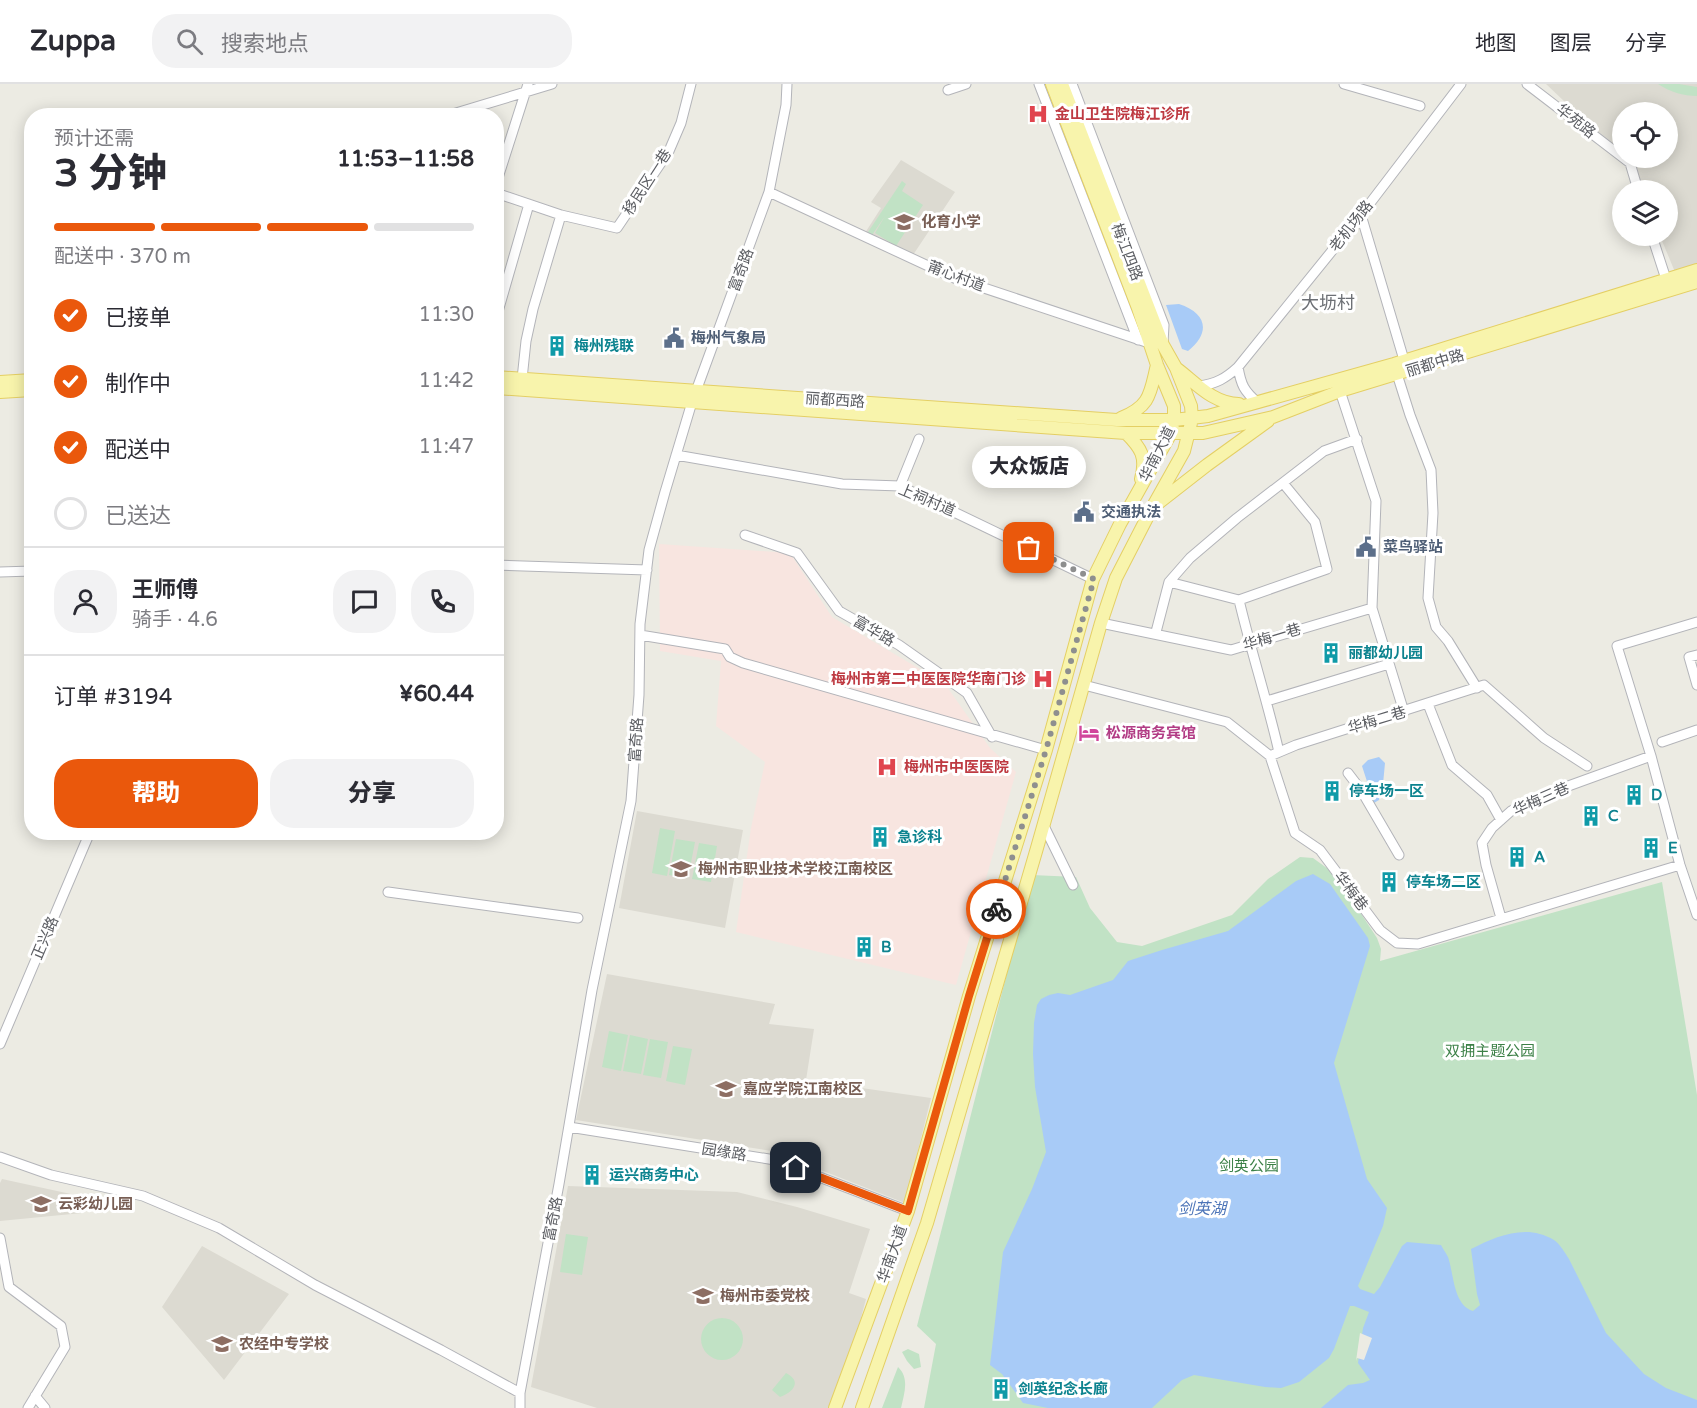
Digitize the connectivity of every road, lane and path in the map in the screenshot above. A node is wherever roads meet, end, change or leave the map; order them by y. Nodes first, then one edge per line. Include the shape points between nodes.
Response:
1 (552, 84) edge
2 (691, 84) edge
3 (787, 84) edge
4 (963, 84) edge
5 (1039, 84) edge
6 (1052, 84) edge
7 (1062, 84) edge
8 (1071, 84) edge
9 (1344, 84) edge
10 (1461, 84) edge
11 (1527, 84) edge
12 (527, 88) edge
13 (948, 90) dead end
14 (1420, 106) dead end
15 (469, 108) edge
16 (504, 159) edge
17 (1635, 180) edge
18 (769, 192) junction
19 (504, 196) edge
20 (529, 204) junction
21 (561, 214) junction
22 (1361, 215) junction
23 (1655, 246) edge
24 (1697, 270) edge
25 (1666, 279) junction
26 (1697, 282) edge
27 (504, 291) edge
28 (1144, 342) junction
29 (1163, 345) junction
30 (1404, 360) junction
31 (1157, 364) junction
32 (1238, 367) junction
33 (1176, 368) junction
34 (1397, 374) junction
35 (504, 378) edge
36 (522, 379) junction
37 (24, 380) edge
38 (0, 382) edge
39 (1199, 386) junction
40 (504, 388) edge
41 (24, 390) edge
42 (1340, 391) junction
43 (0, 392) edge
44 (695, 397) junction
45 (1258, 403) junction
46 (1273, 417) junction
47 (1192, 419) junction
48 (1117, 420) junction
49 (1174, 420) junction
50 (1125, 433) junction
51 (1171, 433) junction
52 (1189, 434) junction
53 (919, 439) dead end
54 (1356, 439) junction
55 (676, 455) junction
56 (1283, 483) junction
57 (900, 486) junction
58 (1138, 490) junction
59 (1152, 508) junction
60 (745, 535) dead end
61 (504, 565) edge
62 (647, 570) junction
63 (24, 571) edge
64 (0, 572) edge
65 (1094, 579) junction
66 (1169, 582) junction
67 (1239, 600) junction
68 (1372, 608) junction
69 (1697, 622) edge
70 (1101, 623) junction
71 (1156, 632) dead end
72 (640, 635) junction
73 (1249, 643) junction
74 (1697, 655) edge
75 (1389, 664) junction
76 (1084, 685) junction
77 (1697, 685) edge
78 (1480, 686) junction
79 (1267, 701) junction
80 (1428, 704) junction
81 (1404, 712) junction
82 (1697, 730) edge
83 (994, 742) dead end
84 (1662, 742) dead end
85 (1046, 750) junction
86 (1274, 754) junction
87 (1651, 756) junction
88 (1587, 766) dead end
89 (1348, 773) dead end
90 (1030, 801) junction
91 (1050, 805) junction
92 (1501, 820) junction
93 (1044, 826) junction
94 (87, 840) edge
95 (1399, 855) dead end
96 (1680, 865) junction
97 (1073, 885) dead end
98 (388, 892) dead end
99 (1697, 915) edge
100 (578, 918) dead end
101 (1501, 918) junction
102 (0, 1044) edge
103 (569, 1127) junction
104 (0, 1157) edge
105 (908, 1211) junction
106 (0, 1238) edge
107 (520, 1393) junction
108 (35, 1396) junction
109 (28, 1408) edge
110 (45, 1408) edge
111 (520, 1408) edge
112 (835, 1408) edge
113 (862, 1408) edge

1 - 12 street
2 - 21 street, 移民区一巷 via 669,151 617,228
3 - 18 street, 富奇路
4 - 13 street
5 - 28 street
6 - 28 main road, 梅江四路 via 1138,308
7 - 29 main road, 梅江四路
8 - 29 street via 1164,325
9 - 14 street
10 - 22 street, 老机场路
11 - 17 street, 华苑路 via 1630,163
12 - 15 street
12 - 16 street
18 - 28 street, 莆心村道 via 954,278
18 - 44 street, 富奇路
19 - 20 street, 移民区一巷
20 - 21 street, 移民区一巷
20 - 27 street
21 - 36 street via 533,309
22 - 30 street
22 - 32 street, 老机场路
23 - 25 street
24 - 25 main road, 丽都中路
25 - 30 main road, 丽都中路
26 - 34 main road, 丽都中路
28 - 31 main road, 梅江四路
29 - 33 main road, 梅江四路
30 - 45 main road, 丽都中路
31 - 48 main road via 1142,407
31 - 49 main road, 梅江四路 via 1174,406
32 - 39 street, 老机场路 via 1221,381
32 - 45 street via 1245,392
33 - 39 main road
33 - 47 main road, 梅江四路
34 - 42 main road, 丽都中路
34 - 78 street via 1431,470 1433,513 1428,598 1437,627
35 - 36 main road, 丽都西路
36 - 44 main road, 丽都西路
37 - 38 main road
39 - 45 main road via 1225,404
40 - 44 main road, 丽都西路
41 - 43 main road
42 - 46 main road, 丽都中路
42 - 54 street
44 - 48 main road, 丽都西路
44 - 50 main road, 丽都西路
44 - 55 street, 富奇路
45 - 47 main road, 丽都中路
46 - 52 main road, 丽都中路
46 - 59 main road
47 - 49 main road, 丽都中路
47 - 52 main road, 华南大道
48 - 49 main road, 丽都西路
49 - 51 main road, 华南大道
50 - 51 main road, 丽都西路
50 - 58 main road via 1141,450 1144,463
51 - 52 main road, 丽都中路
51 - 58 main road, 华南大道
52 - 59 main road, 华南大道 via 1184,451
53 - 57 street
54 - 56 street via 1324,451
54 - 68 street via 1376,501
55 - 57 street, 上祠村道 via 842,484
55 - 62 street, 富奇路
56 - 66 street via 1190,558
56 - 67 street via 1315,522 1327,569
57 - 65 street, 上祠村道
58 - 65 main road, 华南大道
59 - 70 main road, 华南大道 via 1116,578
60 - 83 street, 富华路 via 797,553 839,611 899,645 967,693
61 - 62 street
62 - 72 street, 富奇路
63 - 64 street
65 - 85 main road, 华南大道
66 - 67 street
66 - 71 street
67 - 73 street, 华梅巷
68 - 73 street, 华梅一巷
68 - 75 street
69 - 87 street via 1617,646
70 - 73 street, 华梅一巷 via 1231,650
70 - 76 main road, 华南大道
72 - 85 street via 725,648 730,657 743,663
72 - 103 street, 富奇路 via 631,801 592,990
73 - 79 street, 华梅巷
74 - 77 street via 1689,657
75 - 79 street
75 - 81 street
76 - 86 street via 1227,722
76 - 91 main road, 华南大道
78 - 80 street, 华梅二巷
78 - 88 street via 1544,738
79 - 86 street, 华梅巷
80 - 81 street, 华梅二巷
80 - 92 street via 1452,765 1487,795
81 - 86 street, 华梅二巷
82 - 84 street
85 - 90 main road, 华南大道
86 - 101 street, 华梅巷 via 1294,833 1320,850 1380,930 1397,943 1418,944
87 - 92 street, 华梅三巷 via 1549,793
87 - 96 street
89 - 95 street
90 - 91 main road
90 - 105 main road, 华南大道
91 - 93 main road, 华南大道
92 - 101 street, 华梅三巷 via 1482,843
93 - 97 street
93 - 113 main road, 华南大道 via 927,1223
94 - 102 street, 正兴路
96 - 99 street
96 - 101 street, 华梅巷
98 - 100 street
103 - 105 street, 园缘路 via 775,1160
103 - 107 street, 富奇路
104 - 107 street via 51,1175 143,1196 219,1228 315,1285
105 - 112 main road, 华南大道
106 - 108 street via 9,1287 62,1326 66,1347
107 - 111 street, 富奇路
108 - 109 street
108 - 110 street

